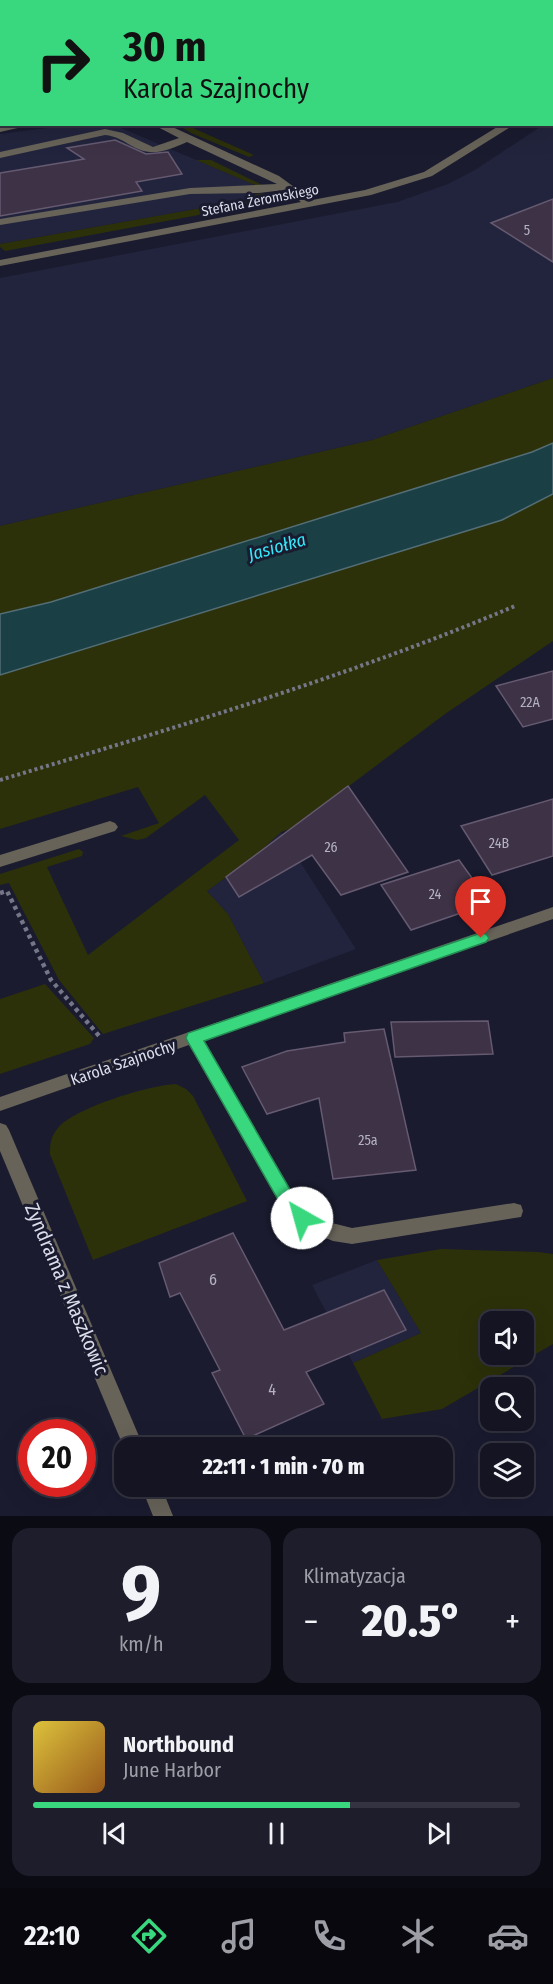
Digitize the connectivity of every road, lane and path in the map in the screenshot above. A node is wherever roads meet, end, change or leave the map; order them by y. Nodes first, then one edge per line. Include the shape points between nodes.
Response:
1 (18, 126) edge
2 (161, 126) edge
3 (507, 126) edge
4 (0, 129) edge
5 (185, 139) junction
6 (0, 155) edge
7 (288, 186) junction
8 (312, 205) junction
9 (0, 222) edge
10 (0, 263) edge
11 (515, 606) dead end
12 (0, 780) edge
13 (110, 826) dead end
14 (0, 861) edge
15 (0, 893) edge
16 (553, 913) edge
17 (194, 1038) junction
18 (106, 1043) dead end
19 (0, 1104) edge
20 (0, 1130) edge
21 (514, 1212) dead end
22 (129, 1437) edge
23 (155, 1497) edge
24 (163, 1516) edge

1 - 4 street
2 - 5 street
3 - 8 street, Stefana Żeromskiego via 428,174
5 - 6 street via 150,150 120,134 105,132
5 - 7 street
7 - 8 street
7 - 9 street via 190,190
8 - 10 street, Stefana Żeromskiego
11 - 12 path via 339,676
13 - 14 street
15 - 18 path via 7,891 51,980
16 - 17 street, Karola Szajnochy
17 - 19 street, Karola Szajnochy
17 - 21 street via 290,1205 313,1226 352,1236
20 - 22 street, Zyndrama z Maszkowic
23 - 24 street

